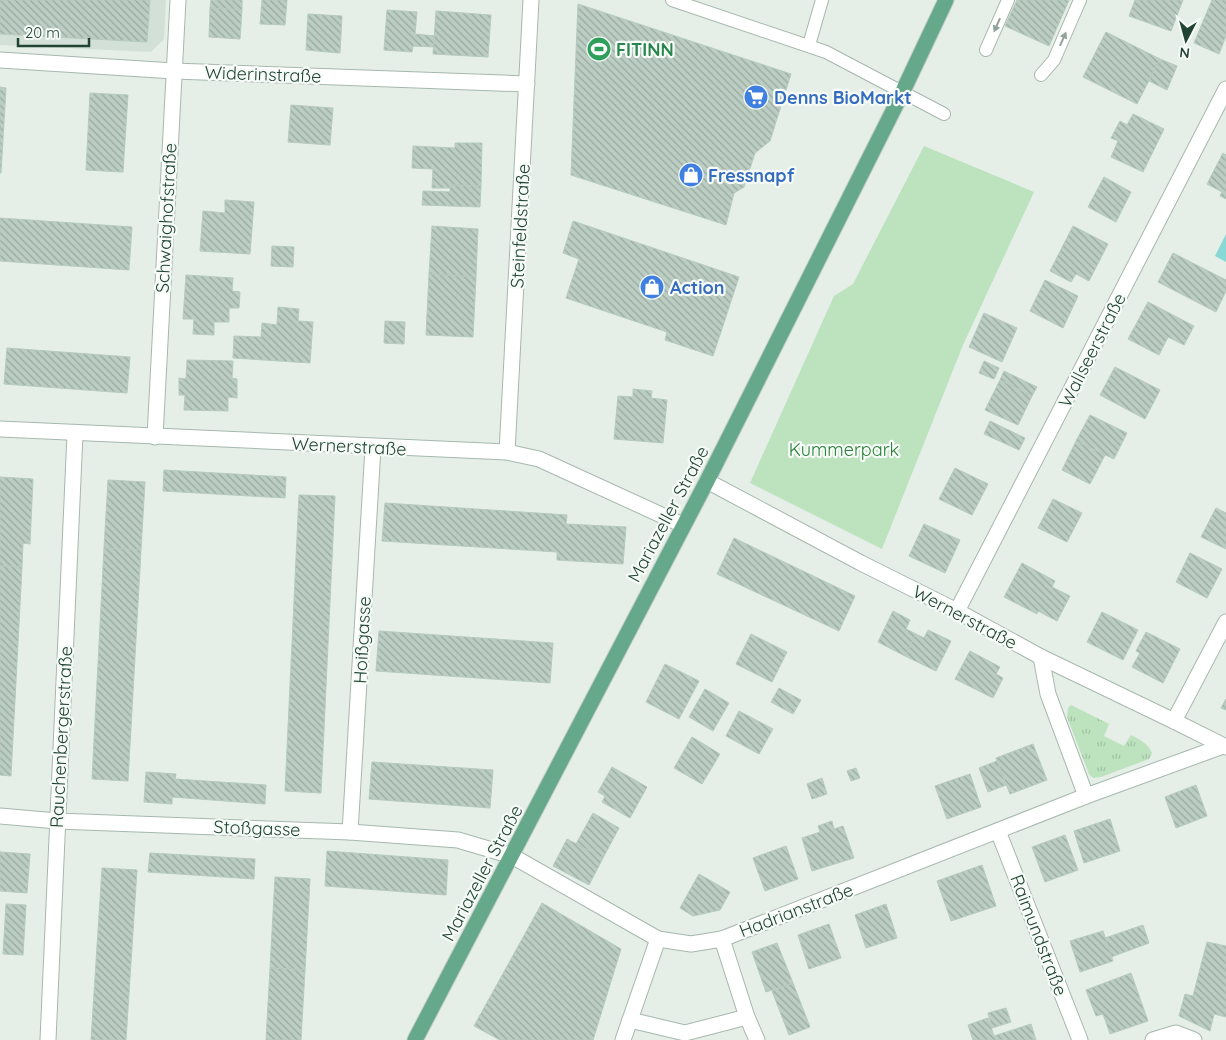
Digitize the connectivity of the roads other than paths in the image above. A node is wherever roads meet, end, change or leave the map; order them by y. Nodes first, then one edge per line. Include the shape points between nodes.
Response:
1 (178, 0) edge
2 (531, 0) edge
3 (672, 0) edge
4 (822, 0) edge
5 (946, 0) edge
6 (1008, 0) edge
7 (1080, 0) edge
8 (809, 45) junction
9 (986, 50) dead end
10 (0, 60) edge
11 (174, 71) junction
12 (1041, 75) dead end
13 (527, 84) junction
14 (1226, 89) edge
15 (903, 91) junction
16 (944, 114) dead end
17 (0, 429) edge
18 (75, 434) junction
19 (155, 437) junction
20 (373, 448) junction
21 (507, 452) junction
22 (707, 481) junction
23 (683, 525) junction
24 (957, 611) junction
25 (1226, 622) edge
26 (1041, 657) junction
27 (1174, 720) junction
28 (1225, 747) edge
29 (1086, 796) junction
30 (0, 816) edge
31 (57, 821) junction
32 (998, 831) junction
33 (350, 832) junction
34 (512, 856) junction
35 (658, 938) junction
36 (722, 939) junction
37 (747, 1017) junction
38 (630, 1020) junction
39 (48, 1040) edge
40 (415, 1040) edge
41 (623, 1040) edge
42 (757, 1040) edge
43 (1080, 1040) edge
44 (1153, 1040) edge
45 (1194, 1040) edge

1 - 11 street, Schwaighofstraße
2 - 13 street, Steinfeldstraße
3 - 8 lane
4 - 8 lane
5 - 15 main road, Mariazeller Straße
6 -> 9 lane
12 -> 7 lane via 1054,60
8 - 15 lane
10 - 11 street, Widerinstraße
11 - 13 street, Widerinstraße
11 - 19 street, Schwaighofstraße
13 - 21 street, Steinfeldstraße
14 - 24 street, Wallseerstraße
15 - 16 lane
15 - 22 main road, Mariazeller Straße
17 - 18 street, Wernerstraße
18 - 19 street, Wernerstraße
18 - 31 street, Rauchenbergerstraße
19 - 20 street, Wernerstraße
20 - 21 street, Wernerstraße
20 - 33 street, Hoißgasse
21 - 23 street, Wernerstraße via 539,459
22 - 23 main road, Mariazeller Straße
22 - 24 street, Wernerstraße
23 - 34 main road, Mariazeller Straße
24 - 26 street, Wernerstraße
25 - 27 street
26 - 27 street, Wernerstraße
26 - 29 street via 1048,694
27 - 28 street, Wernerstraße
28 - 29 street, Hadrianstraße
29 - 32 street, Hadrianstraße
30 - 31 street, Stoßgasse
31 - 33 street, Stoßgasse
31 - 39 street, Rauchenbergerstraße
32 - 36 street, Hadrianstraße
32 - 43 street, Raimundstraße
33 - 34 street, Stoßgasse via 458,840
34 - 35 street, Hadrianstraße
34 - 40 main road, Mariazeller Straße
35 - 36 street, Hadrianstraße via 691,944
35 - 38 street
36 - 37 street
37 - 38 street via 685,1033
37 - 42 street
38 - 41 street
44 - 45 street via 1176,1033

